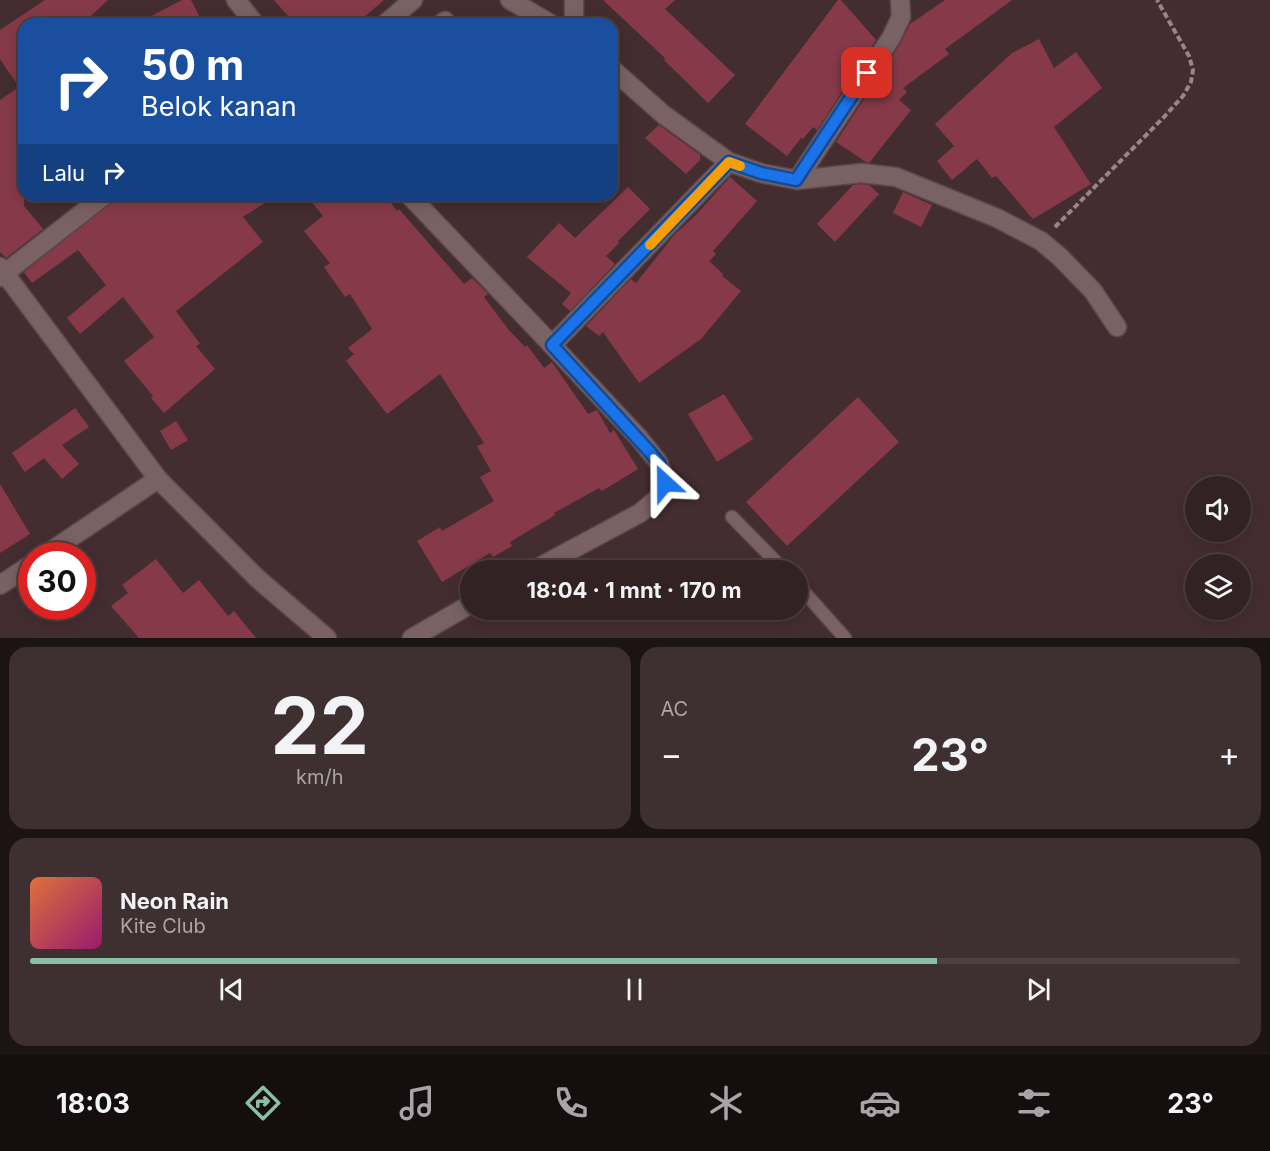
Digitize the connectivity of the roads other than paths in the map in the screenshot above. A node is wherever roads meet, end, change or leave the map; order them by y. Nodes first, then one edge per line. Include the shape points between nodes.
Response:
1 (236, 0) edge
2 (413, 0) edge
3 (510, 0) edge
4 (574, 0) edge
5 (900, 0) edge
6 (250, 18) edge
7 (392, 18) edge
8 (541, 18) edge
9 (574, 18) edge
10 (618, 74) edge
11 (729, 162) junction
12 (796, 180) junction
13 (97, 201) edge
14 (415, 201) edge
15 (2, 272) edge
16 (1117, 327) dead end
17 (552, 345) junction
18 (158, 479) junction
19 (732, 517) dead end
20 (64, 542) edge
21 (553, 560) edge
22 (774, 560) edge
23 (18, 573) edge
24 (0, 585) edge
25 (808, 596) edge
26 (460, 610) edge
27 (327, 638) edge
28 (412, 638) edge
29 (845, 638) edge

1 - 6 street
2 - 7 street
3 - 8 street
4 - 9 street
5 - 12 street via 902,17 891,38
10 - 11 street via 664,115
11 - 12 street
11 - 17 street
12 - 16 street via 861,173 896,177 997,218 1041,241 1093,291
13 - 15 street
14 - 17 street
15 - 18 street
17 - 21 street via 646,447 659,463 665,483 658,498 640,513
18 - 20 street
18 - 27 street via 258,579
19 - 22 lane
23 - 24 street
25 - 29 lane
26 - 28 street

